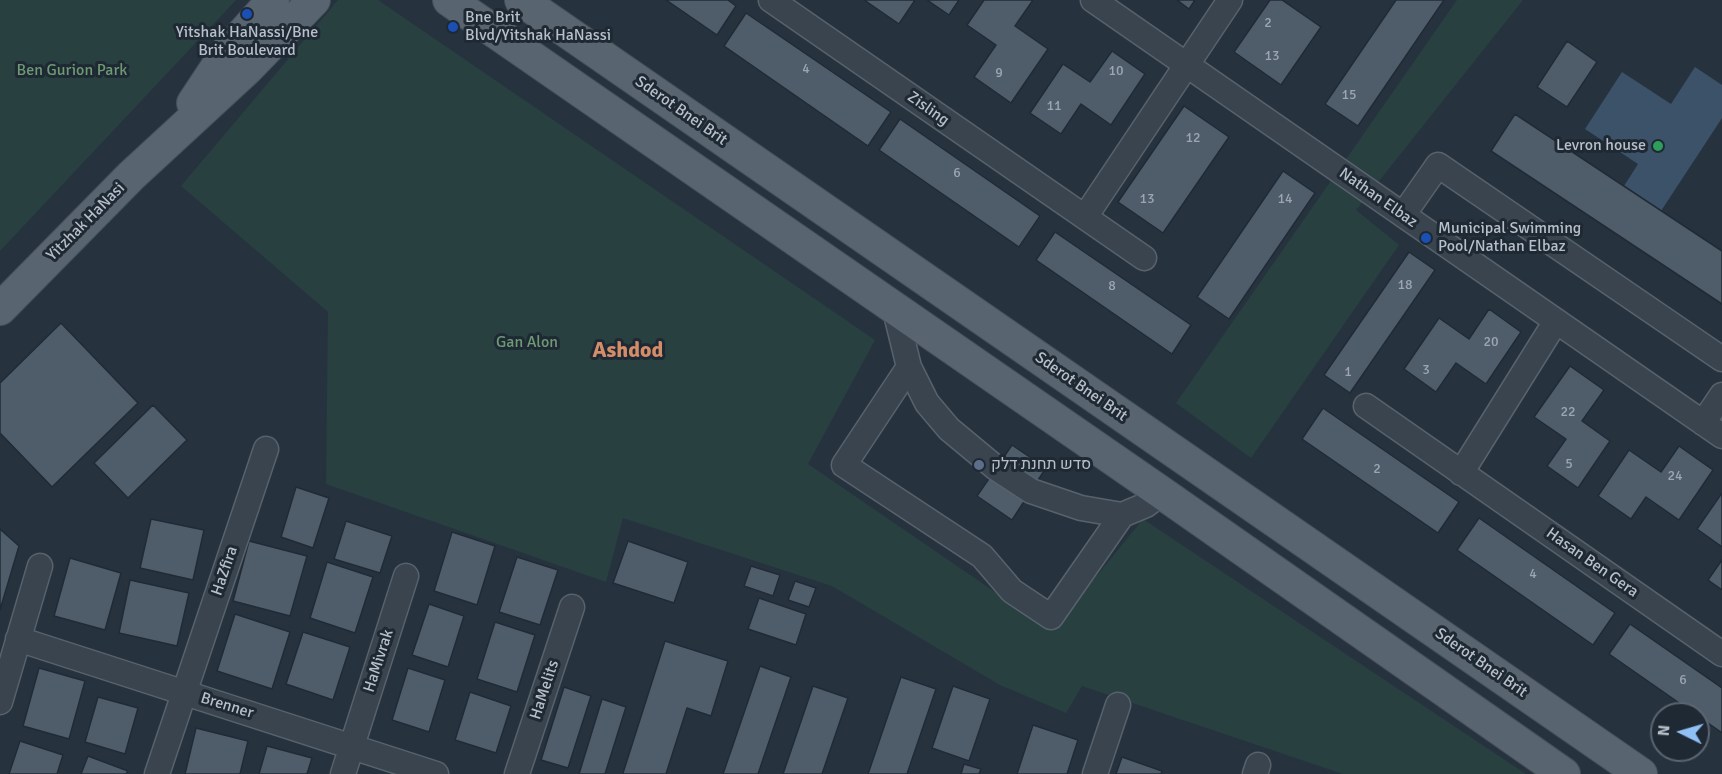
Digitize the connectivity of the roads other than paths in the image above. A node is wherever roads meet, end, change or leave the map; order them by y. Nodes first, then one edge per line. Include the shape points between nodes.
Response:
1 (273, 0) edge
2 (314, 0) edge
3 (449, 0) edge
4 (522, 0) edge
5 (771, 0) edge
6 (1093, 0) edge
7 (1230, 0) edge
8 (1186, 65) junction
9 (172, 137) junction
10 (1403, 215) junction
11 (1085, 217) junction
12 (1144, 258) dead end
13 (0, 309) edge
14 (895, 310) junction
15 (1556, 321) junction
16 (1722, 359) edge
17 (909, 366) junction
18 (1722, 394) edge
19 (1366, 406) dead end
20 (1712, 429) edge
21 (266, 449) dead end
22 (1461, 473) junction
23 (1162, 493) junction
24 (1122, 515) junction
25 (40, 566) dead end
26 (406, 576) dead end
27 (572, 607) dead end
28 (18, 639) junction
29 (1722, 654) edge
30 (184, 693) junction
31 (0, 702) edge
32 (1118, 705) dead end
33 (352, 746) junction
34 (157, 774) edge
35 (343, 774) edge
36 (436, 774) edge
37 (517, 774) edge
38 (1095, 774) edge
39 (1564, 774) edge
40 (1641, 774) edge

1 - 9 main road, Yitzhak HaNasi via 228,50
2 - 9 main road, Yitzhak HaNasi via 247,69
3 - 14 main road
4 - 40 main road, Sderot Bnei Brit
5 - 11 street, Zisling
6 - 8 street, Nathan Elbaz
7 - 8 street
8 - 10 street, Nathan Elbaz
8 - 11 street
9 - 13 main road, Yitzhak HaNasi
10 - 15 street, Nathan Elbaz
10 - 16 street via 1437,165
11 - 12 street, Zisling
14 - 17 street
14 - 23 main road
15 - 20 street, Nathan Elbaz
15 - 22 street
17 - 24 street via 927,403 949,429 996,468 1031,491 1082,508
17 - 24 street via 844,465 982,556 1012,591 1051,617
18 - 20 street
19 - 22 street, Hasan Ben Gera
21 - 30 street, HaZfira
22 - 29 street, Hasan Ben Gera
23 - 24 street
23 - 39 main road
25 - 28 street
26 - 33 street, HaMivrak
27 - 37 street, HaMelits
28 - 30 street, Brenner
28 - 31 street
30 - 33 street, Brenner
30 - 34 street, HaZfira
32 - 38 street
33 - 35 street, HaMivrak
33 - 36 street, Brenner

